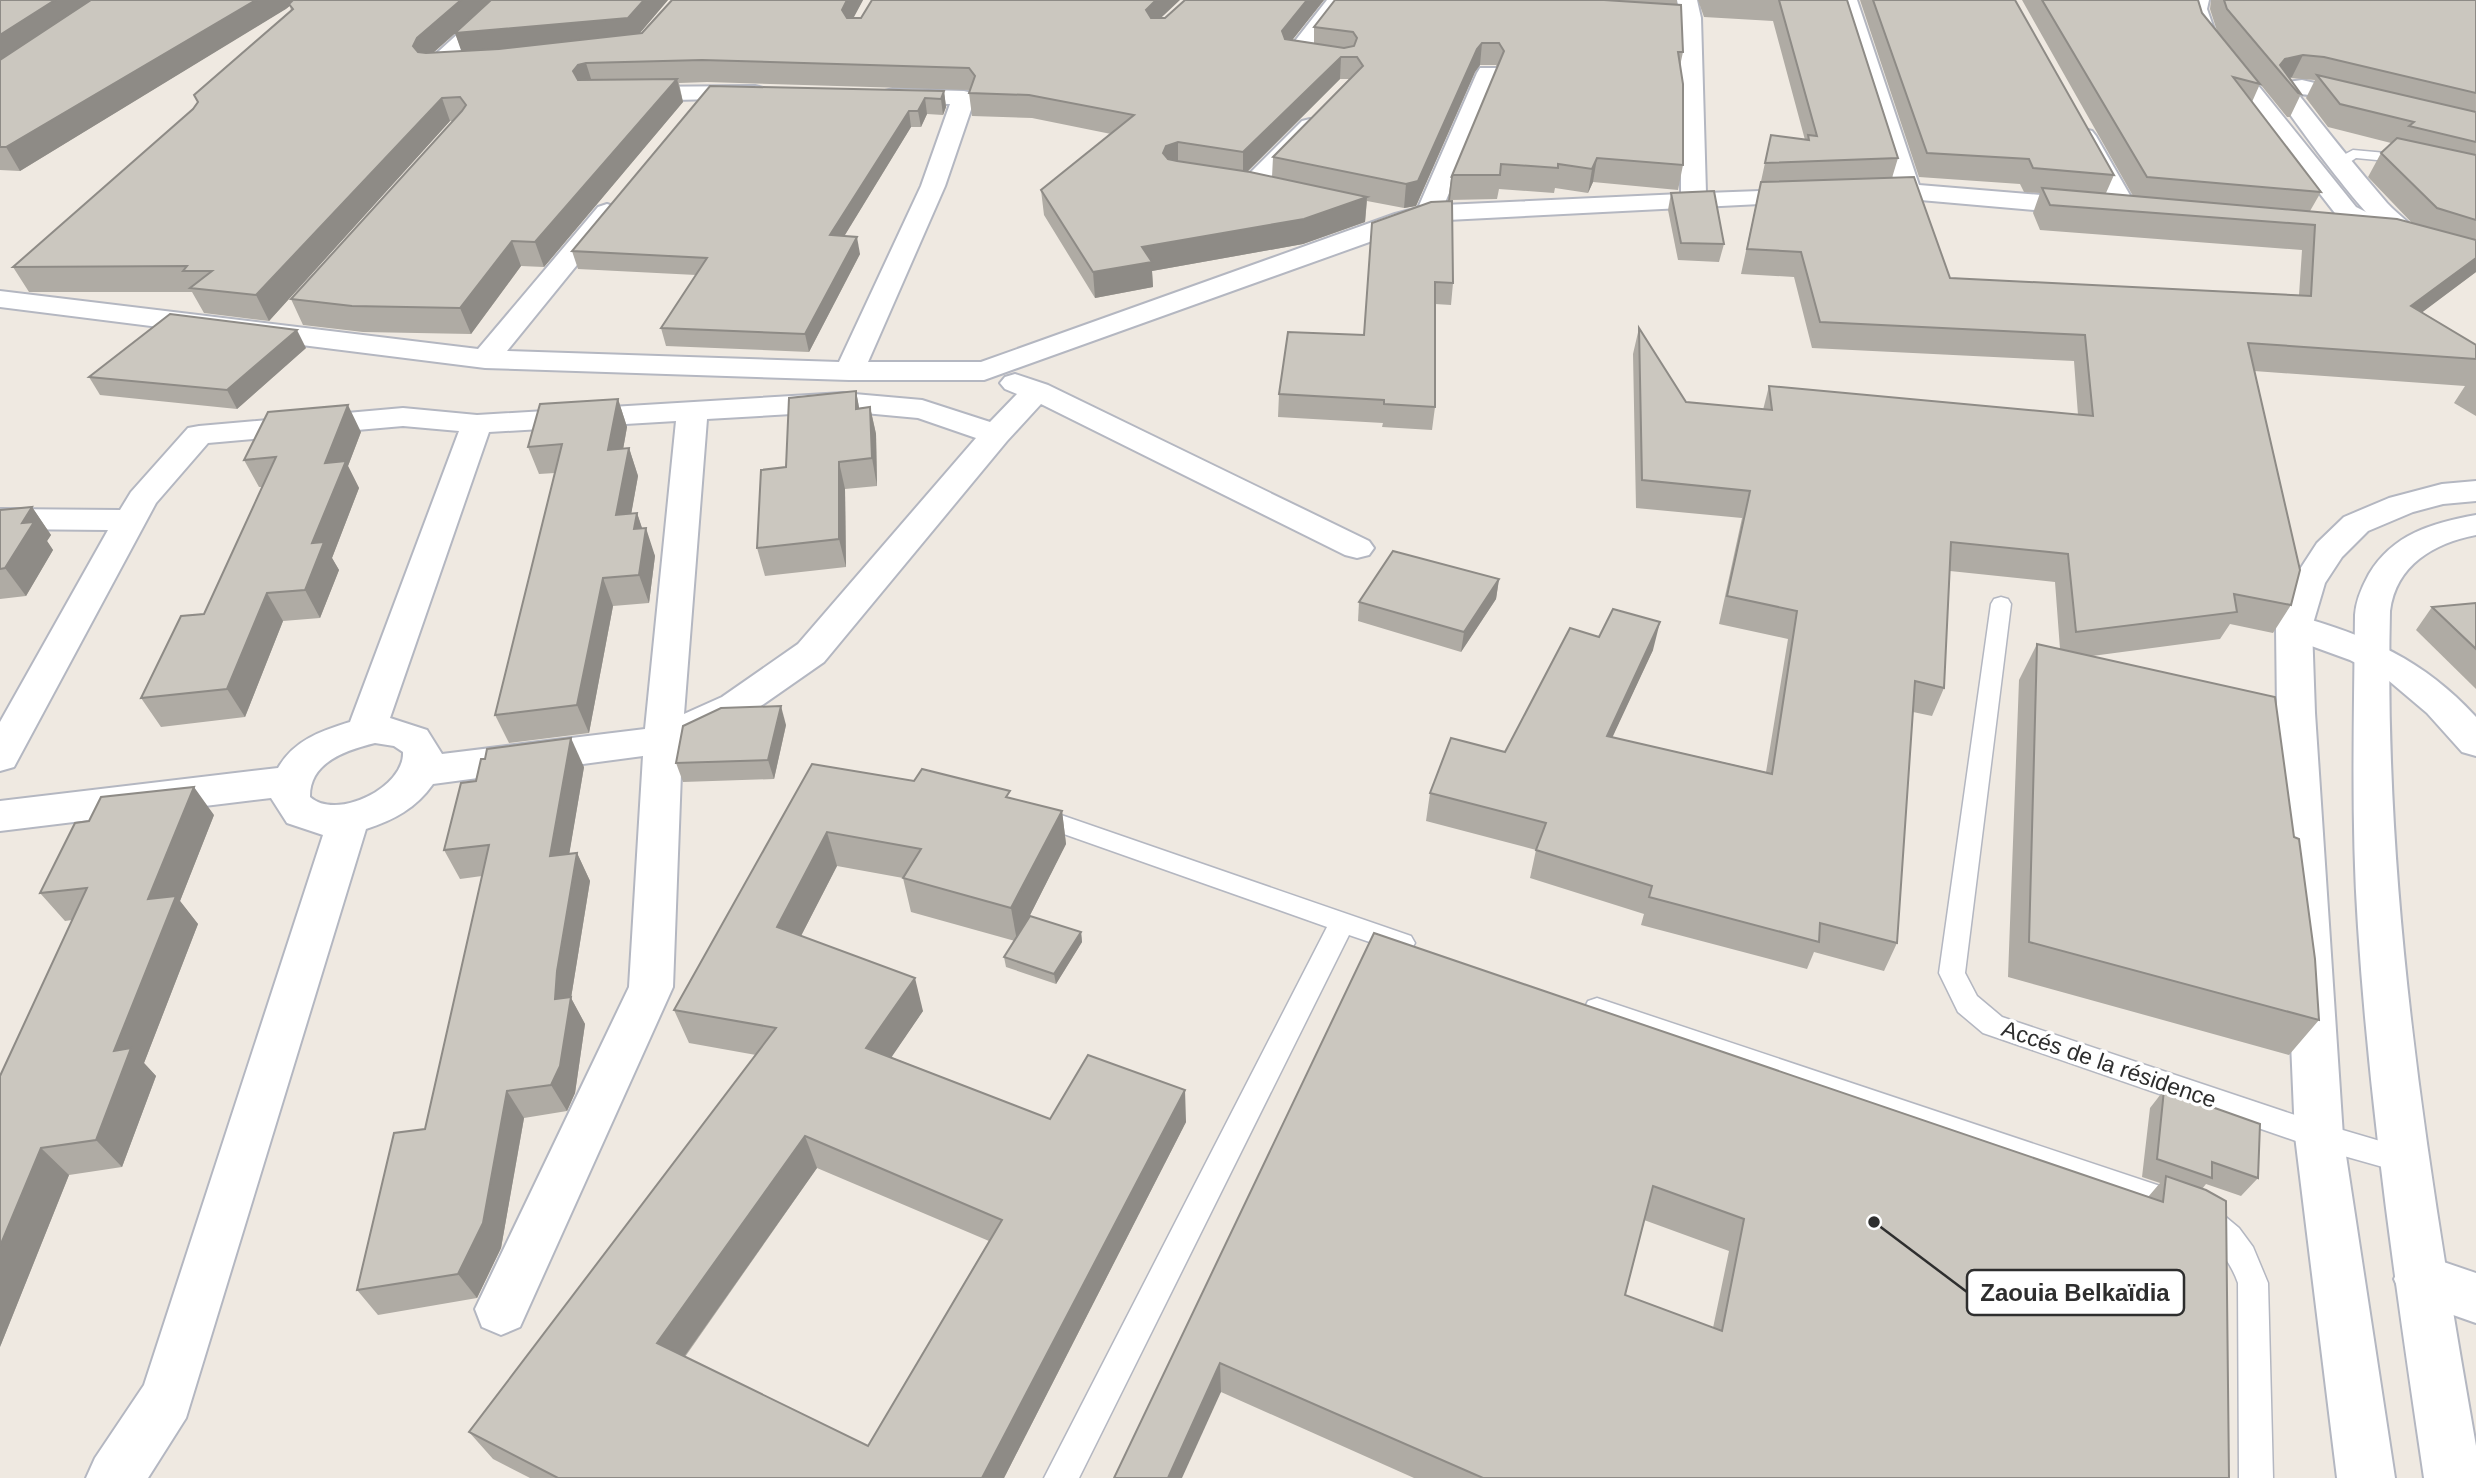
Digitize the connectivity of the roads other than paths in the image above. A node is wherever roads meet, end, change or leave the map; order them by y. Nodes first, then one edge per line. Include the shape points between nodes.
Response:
1 (507, 0) edge
2 (1336, 0) edge
3 (1847, 0) edge
4 (2199, 0) edge
5 (1689, 9) edge
6 (1665, 17) edge
7 (1343, 62) edge
8 (482, 65) edge
9 (1488, 73) edge
10 (707, 92) junction
11 (775, 94) edge
12 (606, 95) edge
13 (869, 96) edge
14 (2388, 107) edge
15 (689, 114) edge
16 (1321, 114) edge
17 (2074, 117) edge
18 (2424, 162) edge
19 (2339, 163) junction
20 (627, 188) edge
21 (1276, 192) edge
22 (1909, 192) junction
23 (1694, 199) junction
24 (1366, 211) edge
25 (1416, 216) junction
26 (2332, 228) edge
27 (2385, 233) junction
28 (2412, 241) junction
29 (2476, 248) edge
30 (2444, 250) junction
31 (2476, 260) edge
32 (20, 274) edge
33 (0, 291) edge
34 (0, 299) edge
35 (294, 314) edge
36 (276, 335) junction
37 (485, 359) junction
38 (849, 371) junction
39 (984, 371) junction
40 (1037, 391) junction
41 (692, 411) junction
42 (477, 424) junction
43 (996, 434) junction
44 (2476, 491) edge
45 (2401, 505) junction
46 (0, 519) edge
47 (131, 520) junction
48 (2460, 528) edge
49 (1357, 548) dead end
50 (2001, 604) dead end
51 (2294, 627) junction
52 (2373, 656) junction
53 (366, 732) junction
54 (663, 740) junction
55 (2476, 742) edge
56 (0, 757) edge
57 (421, 771) junction
58 (291, 781) junction
59 (1005, 804) edge
60 (0, 816) edge
61 (350, 818) junction
62 (1342, 923) junction
63 (1421, 949) edge
64 (1566, 999) edge
65 (2319, 1136) junction
66 (2404, 1160) junction
67 (2420, 1279) junction
68 (2476, 1298) edge
69 (501, 1309) dead end
70 (115, 1478) edge
71 (1061, 1478) edge
72 (2256, 1478) edge
73 (2366, 1478) edge
74 (2453, 1478) edge

1 - 8 street via 435,67
2 - 7 street via 1295,55
3 - 22 street
4 - 27 street via 2197,9 2205,33 2335,200 2362,223
5 - 6 street
5 - 23 street
9 - 25 street
10 - 11 street
10 - 12 street
10 - 15 street
13 - 38 street via 964,98 933,186
14 - 19 street via 2312,89 2283,89
16 - 21 street via 1238,185
17 - 22 street via 2138,212
18 - 19 lane via 2353,154
19 - 28 street
20 - 37 street
22 - 23 street
23 - 25 street
24 - 25 street
25 - 39 street
26 - 27 street
27 - 28 street
28 - 30 street
29 - 30 street
30 - 31 street
32 - 33 street
34 - 36 street
35 - 36 street
36 - 37 street
37 - 38 street
38 - 39 street
39 - 40 street
40 - 43 street
40 - 49 street
41 - 42 street
41 - 43 street via 843,402 922,409
41 - 54 street
42 - 47 street via 403,417 199,435 142,499
42 - 53 street
43 - 54 street via 811,653 735,706
44 - 45 street
45 - 48 street
45 - 51 street via 2356,524 2329,550 2308,583
46 - 47 street
47 - 56 street
48 - 52 street via 2410,546 2391,566 2374,604
50 - 65 lane, Accés de la résidence via 1952,973 1967,1004 1993,1024
51 - 52 street
51 - 65 street
52 - 55 street via 2402,671 2454,715
52 - 66 street via 2372,770 2386,1024
53 - 57 street via 409,736 424,757
53 - 58 street via 333,741 314,753
54 - 57 street
54 - 69 street via 651,987
57 - 61 street via 395,800
58 - 60 street
58 - 61 street via 289,796 296,808 328,820
59 - 62 lane
61 - 70 street via 167,1399
62 - 63 lane
62 - 71 lane
64 - 72 lane via 2187,1209 2211,1222 2245,1259 2253,1283
65 - 66 lane, Accés de la résidence
65 - 73 street
66 - 67 street
67 - 68 street
67 - 74 street

